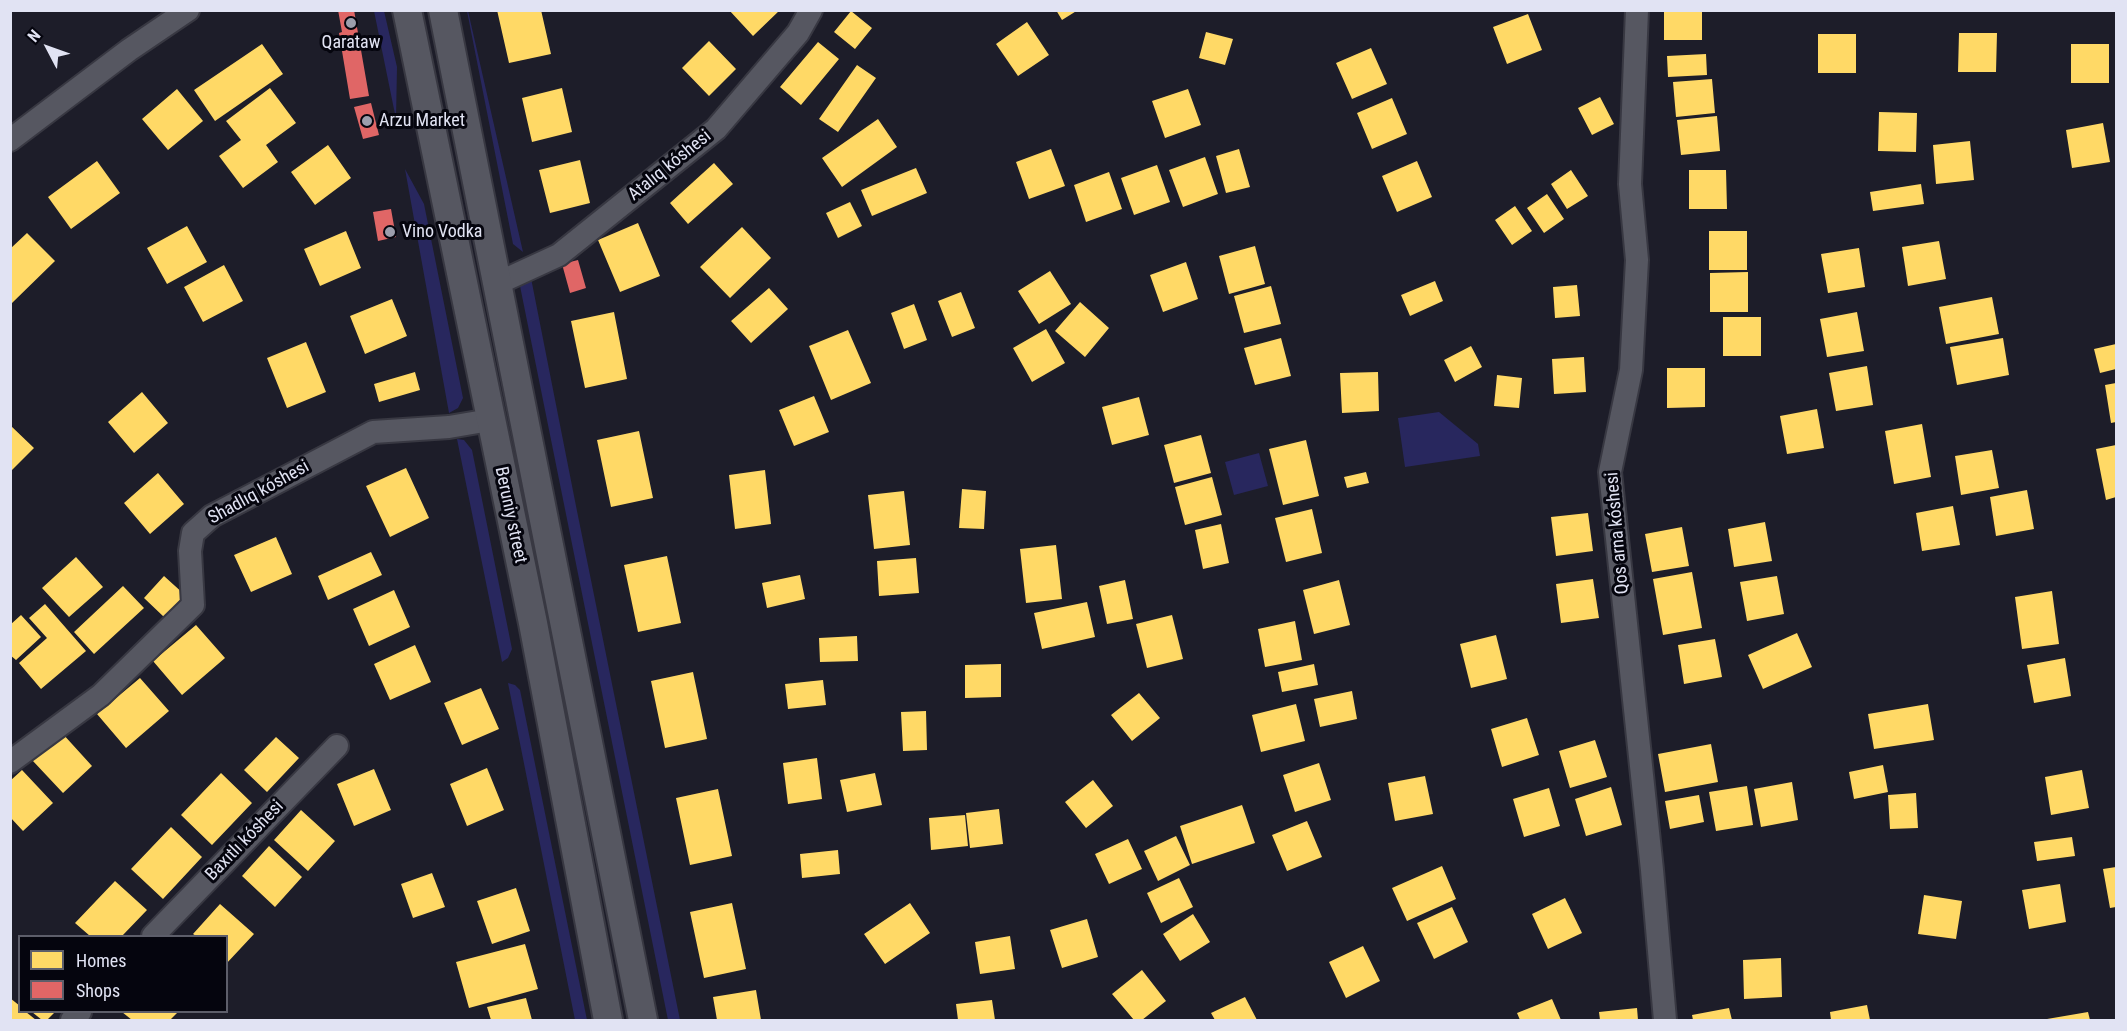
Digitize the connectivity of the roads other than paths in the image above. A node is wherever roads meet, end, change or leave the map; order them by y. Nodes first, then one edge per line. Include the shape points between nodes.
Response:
1 (188, 10) edge
2 (407, 10) edge
3 (443, 10) edge
4 (811, 10) edge
5 (1637, 10) edge
6 (10, 140) edge
7 (496, 284) junction
8 (490, 420) junction
9 (337, 746) dead end
10 (10, 762) edge
11 (154, 935) edge
12 (608, 1020) edge
13 (643, 1020) edge
14 (1665, 1020) edge

1 - 6 street
2 - 8 street, Beruniy street
3 - 7 street, Beruniy street
4 - 7 street, Atalıq kóshesi via 798,33 716,129 559,255
5 - 14 street, Qos arna kóshesi via 1630,184 1637,260 1631,370 1610,472
7 - 13 street, Beruniy street
8 - 10 street, Shadlıq kóshesi via 448,428 373,432 212,516 193,533 190,552 194,605 100,695
8 - 12 street, Beruniy street via 533,623
9 - 11 street, Baxıtlı kóshesi

